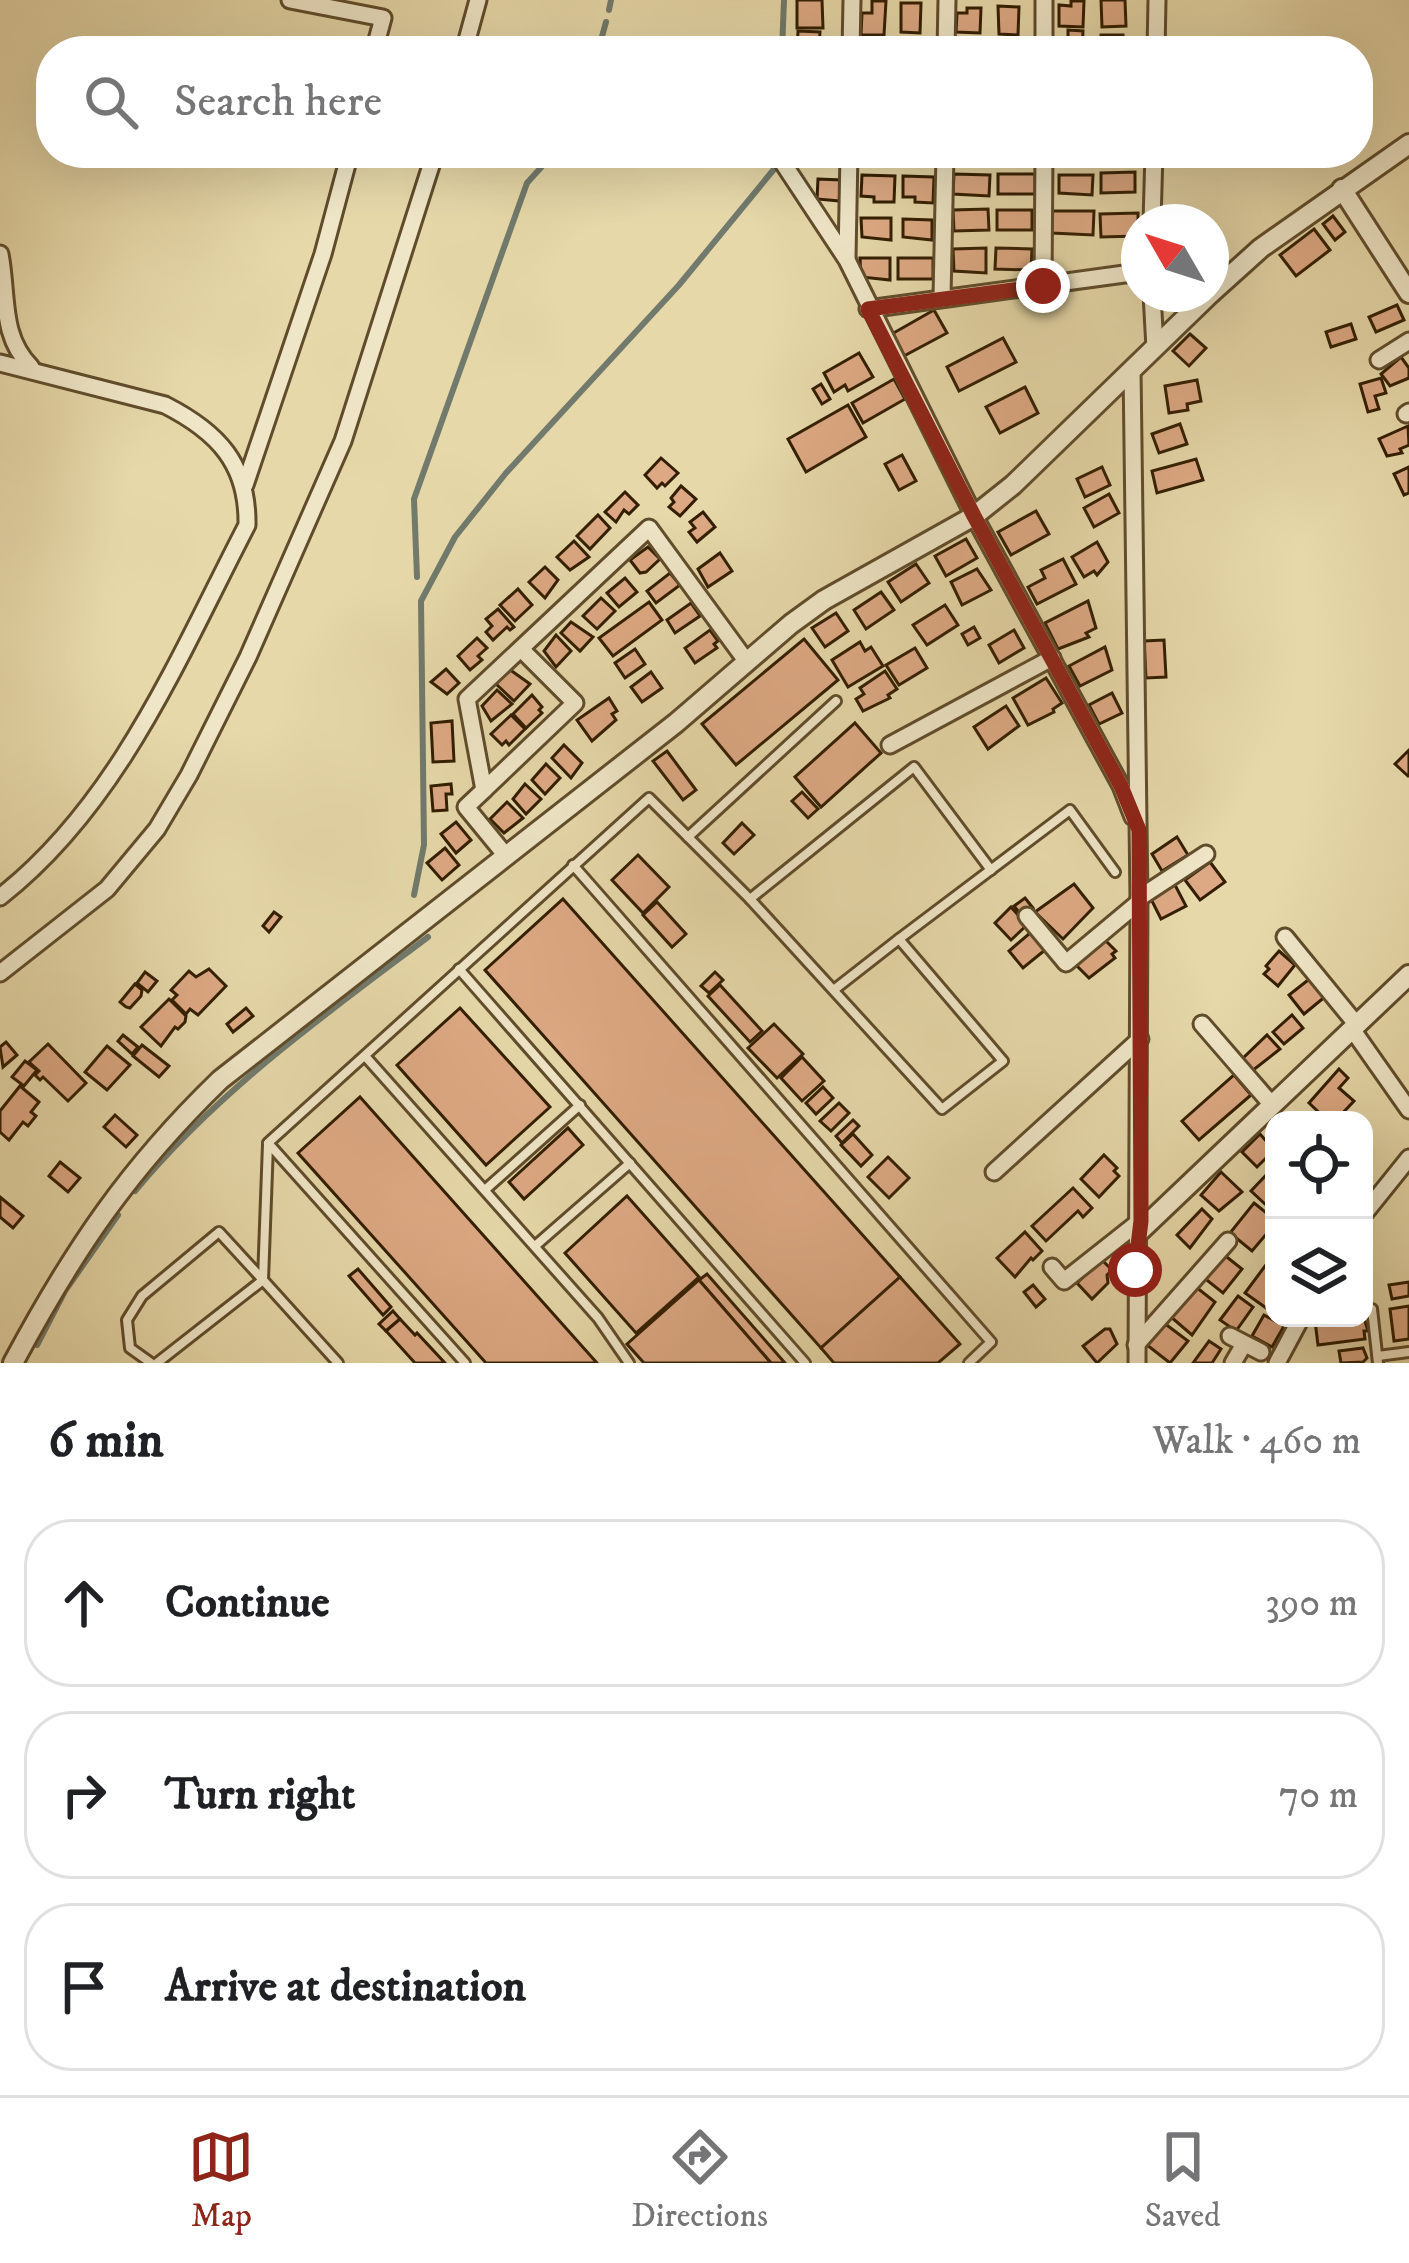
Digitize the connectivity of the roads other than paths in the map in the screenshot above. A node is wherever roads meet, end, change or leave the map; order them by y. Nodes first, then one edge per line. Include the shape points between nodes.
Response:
1 (290, 0) edge
2 (478, 0) edge
3 (852, 0) edge
4 (947, 0) edge
5 (1044, 0) edge
6 (1157, 0) edge
7 (378, 36) edge
8 (468, 36) edge
9 (851, 36) edge
10 (946, 36) edge
11 (1044, 36) edge
12 (1156, 36) edge
13 (1409, 144) edge
14 (346, 168) edge
15 (430, 168) edge
16 (786, 168) edge
17 (849, 168) edge
18 (945, 168) edge
19 (1044, 168) edge
20 (1154, 168) edge
21 (1342, 189) junction
22 (1153, 204) edge
23 (0, 254) edge
24 (847, 260) junction
25 (1121, 275) edge
26 (1229, 276) edge
27 (1043, 286) junction
28 (1409, 293) edge
29 (942, 298) junction
30 (868, 309) junction
31 (1153, 312) edge
32 (1191, 312) edge
33 (1409, 340) edge
34 (1155, 348) junction
35 (1379, 360) dead end
36 (0, 363) edge
37 (1132, 369) junction
38 (37, 372) junction
39 (245, 485) junction
40 (974, 516) junction
41 (520, 649) junction
42 (1052, 658) junction
43 (747, 662) junction
44 (836, 701) dead end
45 (890, 745) dead end
46 (484, 790) junction
47 (1139, 830) junction
48 (688, 837) junction
49 (1206, 854) dead end
50 (507, 856) junction
51 (573, 865) junction
52 (991, 870) junction
53 (1115, 872) dead end
54 (0, 897) edge
55 (750, 899) junction
56 (1139, 900) junction
57 (1027, 916) dead end
58 (1285, 938) dead end
59 (899, 939) junction
60 (459, 969) junction
61 (0, 974) edge
62 (1409, 975) edge
63 (835, 989) junction
64 (1202, 1024) dead end
65 (1355, 1027) junction
66 (1140, 1039) junction
67 (365, 1056) junction
68 (580, 1105) junction
69 (1273, 1106) junction
70 (1409, 1110) edge
71 (268, 1143) junction
72 (1409, 1158) edge
73 (630, 1162) junction
74 (994, 1172) dead end
75 (486, 1189) junction
76 (1373, 1203) edge
77 (1140, 1226) junction
78 (1228, 1241) dead end
79 (535, 1246) junction
80 (1052, 1267) dead end
81 (263, 1280) junction
82 (1373, 1318) edge
83 (1296, 1327) edge
84 (1261, 1352) dead end
85 (1409, 1352) edge
86 (1137, 1354) edge
87 (1378, 1360) edge
88 (13, 1363) edge
89 (154, 1363) edge
90 (338, 1363) edge
91 (466, 1363) edge
92 (629, 1363) edge
93 (806, 1363) edge
94 (969, 1363) edge
95 (1232, 1363) edge
96 (1277, 1363) edge

1 - 7 street via 383,18
2 - 8 street
3 - 9 street
4 - 10 street
5 - 11 street
6 - 12 street
13 - 21 street
14 - 39 street
15 - 61 street via 343,441 189,775 107,889
16 - 24 street
17 - 24 street
18 - 29 street
19 - 27 street
20 - 22 street
21 - 26 street
21 - 28 street
23 - 38 street via 8,339
24 - 30 street
25 - 27 street
27 - 29 street
29 - 30 street
30 - 40 street
31 - 34 street
32 - 34 street
33 - 35 street
34 - 37 street
36 - 38 street
37 - 40 street
37 - 47 street
38 - 39 street via 188,417 237,465
39 - 54 street via 247,525 142,728 65,837
40 - 42 street
40 - 43 street via 824,600
41 - 43 street via 649,527
41 - 46 street via 466,700
41 - 46 street via 574,703
42 - 45 street
42 - 47 street
43 - 50 street
44 - 48 lane
46 - 50 street via 466,807
47 - 56 street
48 - 51 lane via 649,798
48 - 55 lane
49 - 56 street
50 - 88 street via 272,1036 167,1131 65,1267
51 - 60 lane
51 - 94 lane via 991,1342
52 - 53 lane via 1070,811
52 - 55 lane via 914,767
52 - 59 lane
55 - 63 lane
56 - 57 street via 1066,963
56 - 66 street
58 - 65 street
59 - 63 lane
59 - 63 lane via 1003,1060 942,1109
60 - 67 lane
60 - 68 lane
62 - 65 street
64 - 69 street
65 - 69 street
65 - 70 street
66 - 74 street
66 - 77 street
67 - 71 lane
67 - 75 lane
68 - 73 lane
68 - 75 lane
69 - 77 street
71 - 81 lane
71 - 91 lane
72 - 76 street
73 - 79 lane
73 - 93 lane
75 - 79 lane
77 - 80 street via 1064,1281
77 - 86 street
78 - 86 street
79 - 92 lane
81 - 89 lane
81 - 89 lane via 220,1232 142,1296 127,1320 130,1348
81 - 90 lane
82 - 87 lane
83 - 96 street
84 - 95 street via 1237,1340
85 - 87 lane

